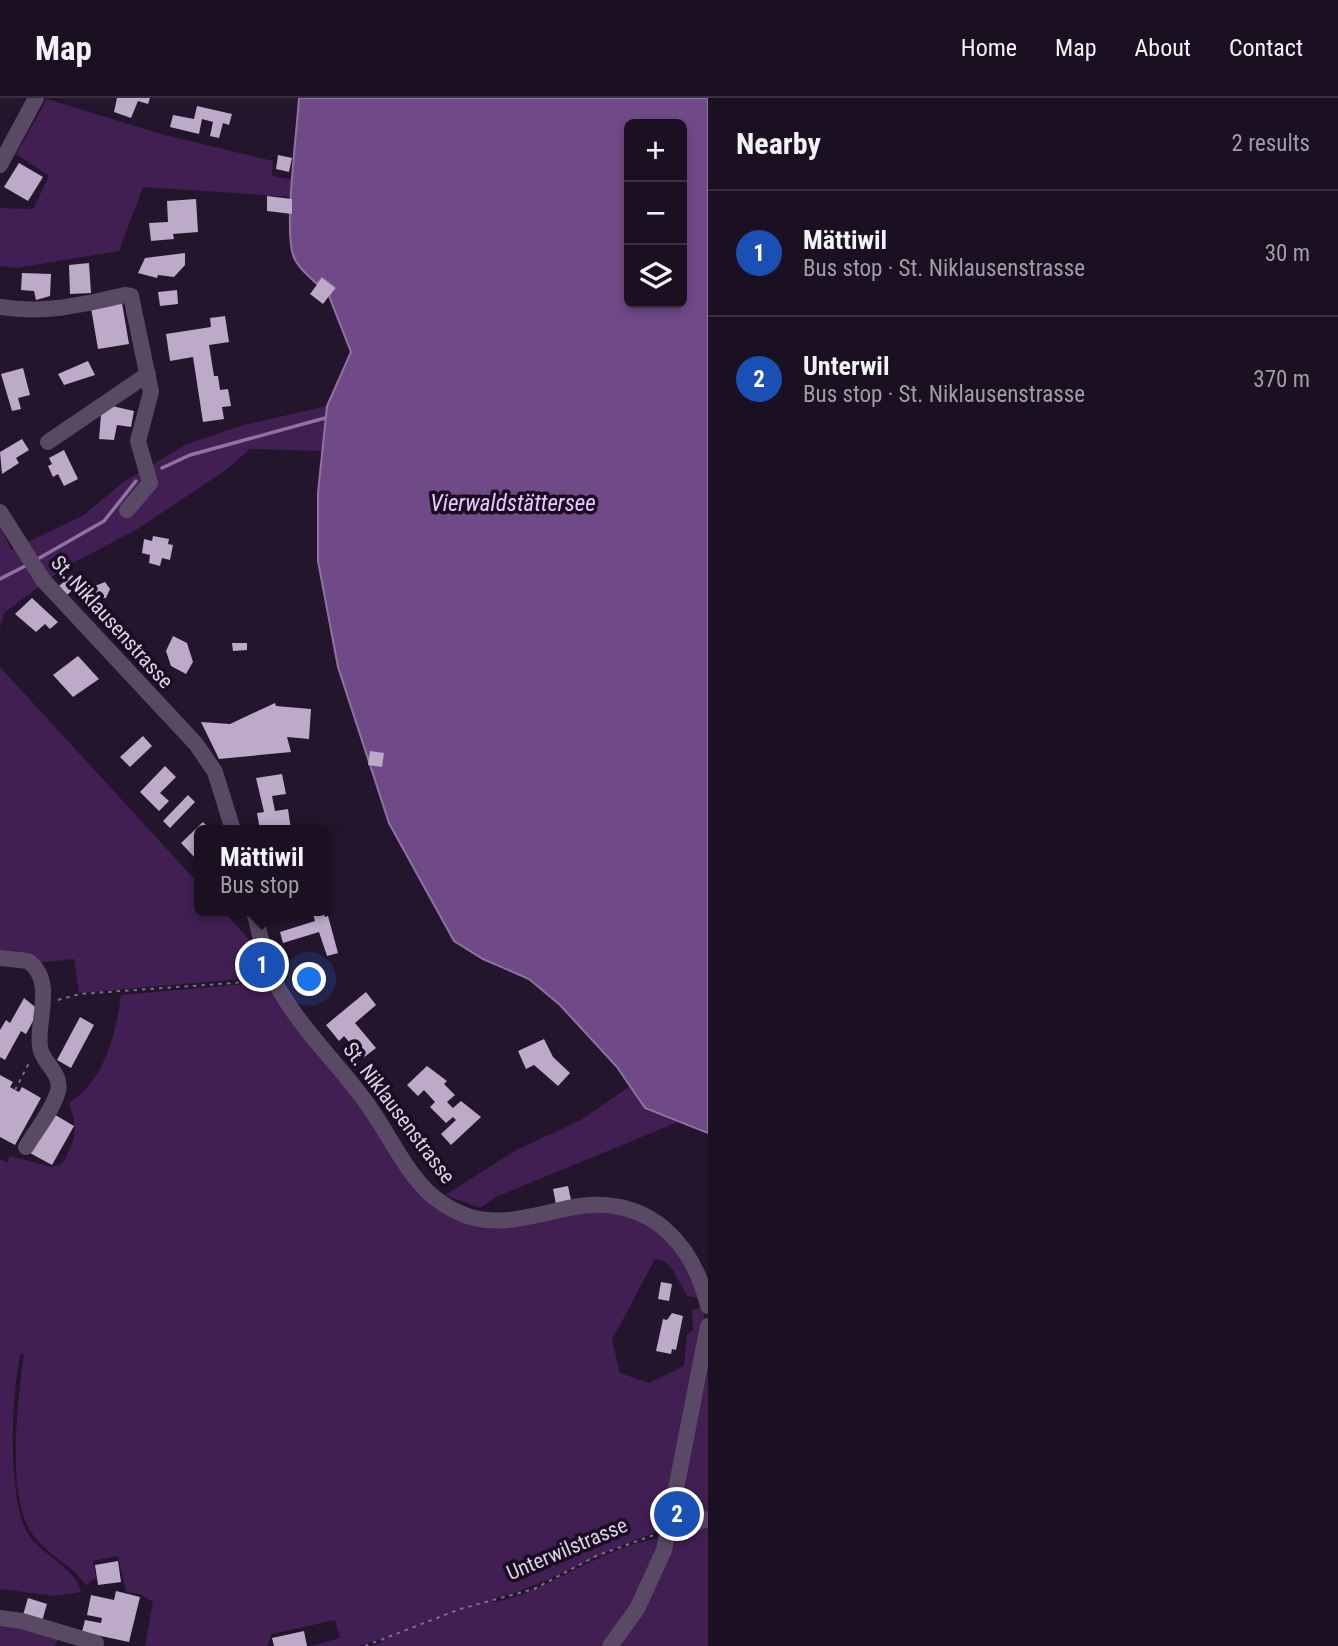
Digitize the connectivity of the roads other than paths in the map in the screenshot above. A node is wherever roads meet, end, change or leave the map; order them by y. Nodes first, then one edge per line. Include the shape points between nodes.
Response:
1 (36, 98) edge
2 (0, 165) edge
3 (0, 307) edge
4 (148, 374) junction
5 (48, 442) dead end
6 (127, 510) dead end
7 (0, 512) edge
8 (231, 825) edge
9 (255, 916) edge
10 (0, 958) edge
11 (26, 1147) dead end
12 (707, 1299) edge
13 (708, 1326) edge
14 (708, 1519) edge
15 (668, 1531) junction
16 (0, 1618) edge
17 (96, 1643) dead end
18 (610, 1646) edge

1 - 2 street
3 - 4 street via 69,309 131,296
4 - 5 street
4 - 6 street via 150,405 138,441 150,483
7 - 8 street, St. Niklausenstrasse via 43,580 196,744 215,772
9 - 12 street, St. Niklausenstrasse via 274,979 287,1002 368,1105 420,1182 443,1205 462,1215 496,1220 580,1206 630,1210 673,1235 697,1269
10 - 11 street via 19,958 39,973 44,1007 40,1050 56,1075 58,1093
13 - 15 street
14 - 15 street
15 - 18 street via 648,1588
16 - 17 street

